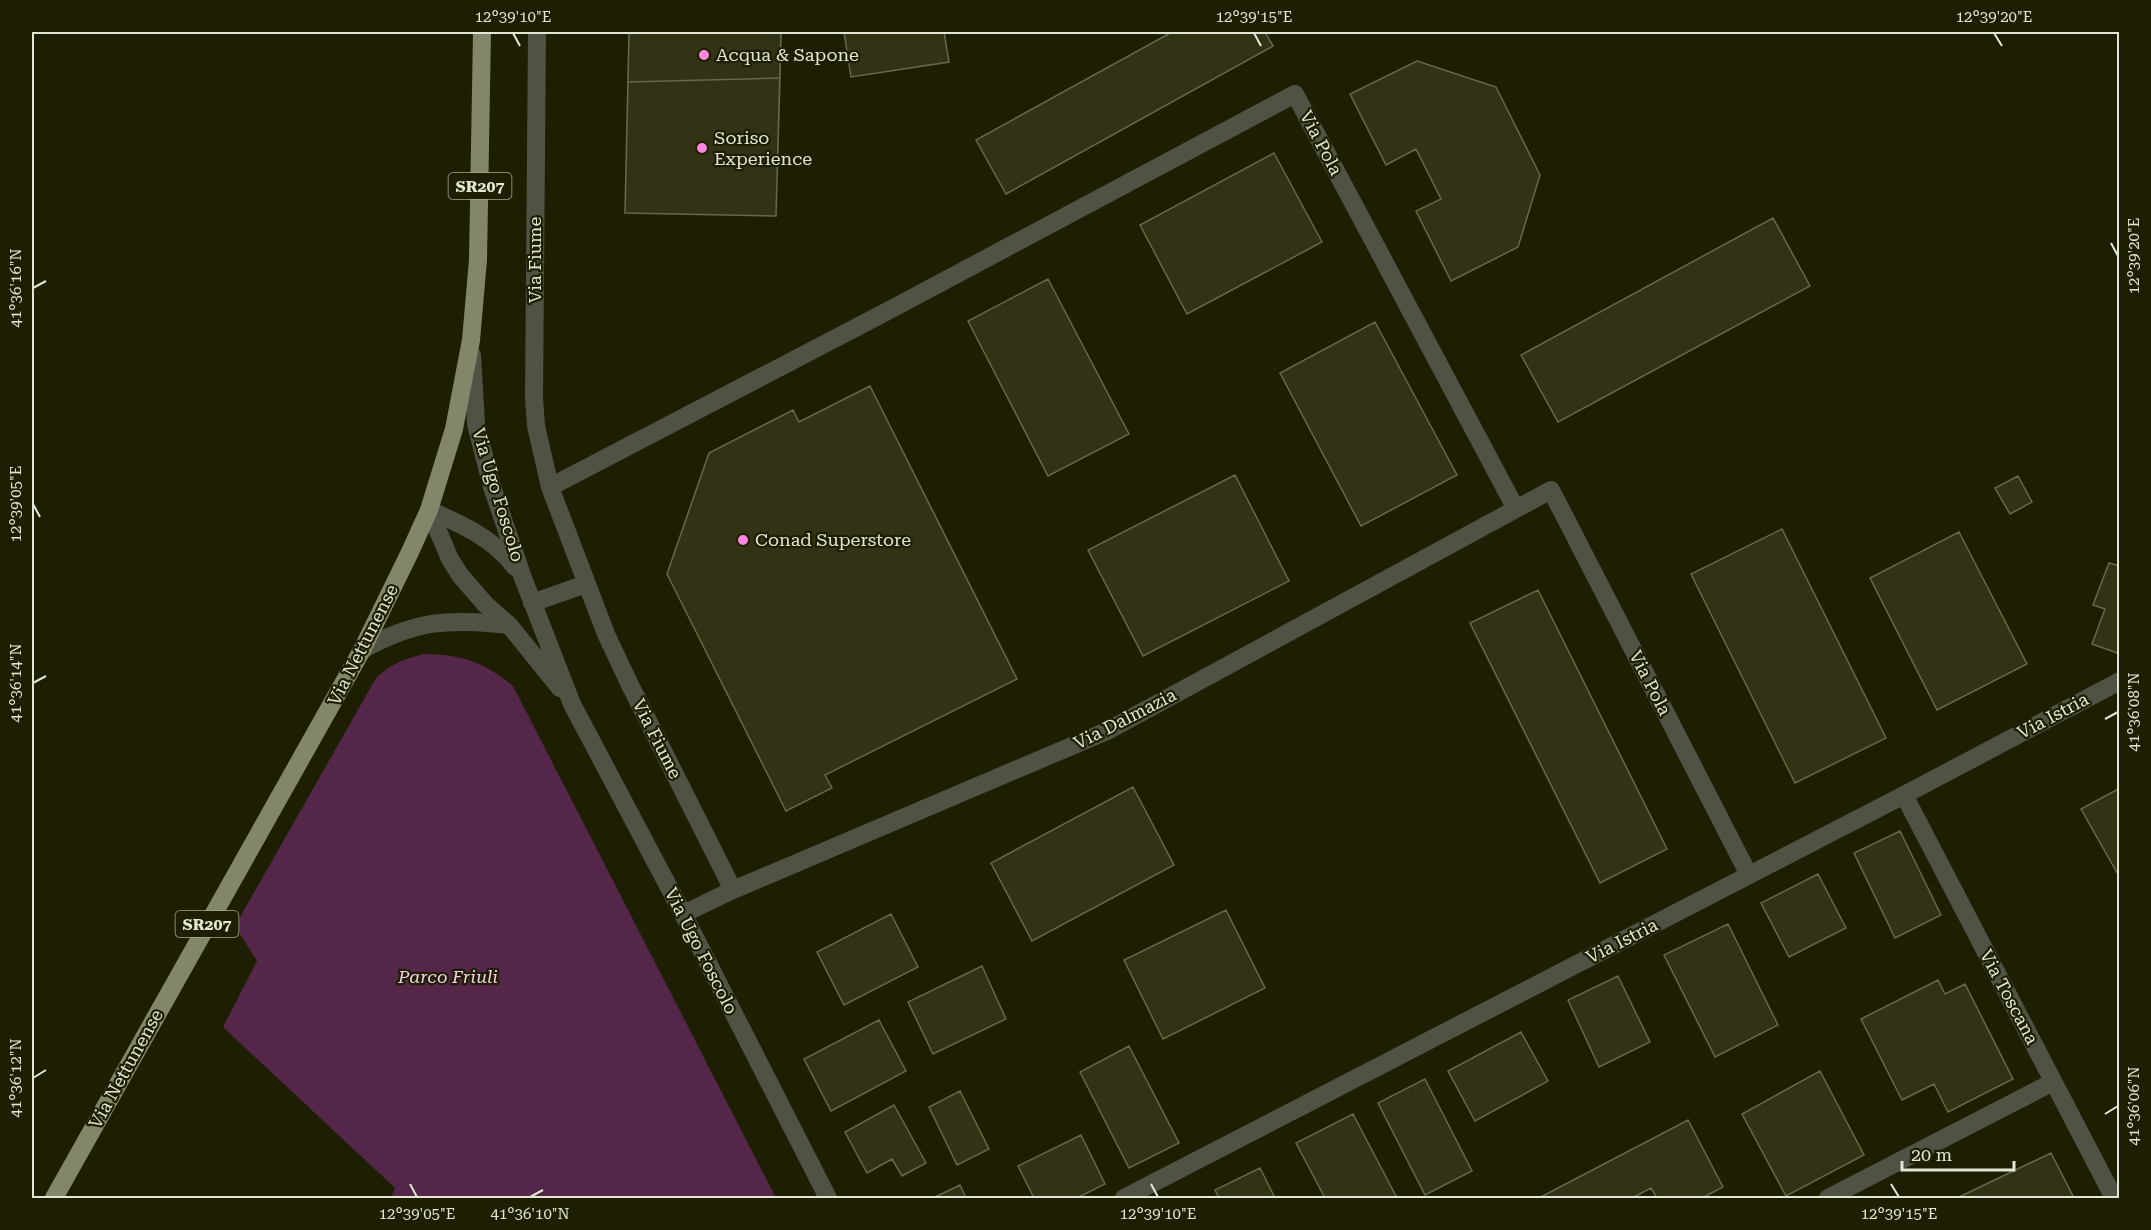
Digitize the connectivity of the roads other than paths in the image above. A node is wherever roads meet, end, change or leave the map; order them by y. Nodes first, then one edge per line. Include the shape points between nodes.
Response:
1 (482, 32) edge
2 (537, 32) edge
3 (471, 340) junction
4 (550, 487) junction
5 (1551, 490) joint
6 (1516, 509) junction
7 (429, 510) junction
8 (523, 578) junction
9 (586, 584) junction
10 (532, 603) junction
11 (509, 626) junction
12 (362, 650) junction
13 (2120, 681) edge
14 (572, 704) junction
15 (1904, 795) junction
16 (1749, 875) junction
17 (733, 890) junction
18 (683, 914) junction
19 (2053, 1082) junction
20 (54, 1198) edge
21 (828, 1198) edge
22 (1124, 1198) edge
23 (1828, 1198) edge
24 (2114, 1198) edge

1 - 3 main road, Via Nettunense / SR207 via 478,260
2 - 4 street, Via Fiume via 534,398
3 - 7 main road, Via Nettunense / SR207 via 454,429
3 - 8 street, Via Ugo Foscolo via 476,424 492,488
4 - 6 street, Via Pola via 1295,93
4 - 9 street, Via Fiume
5 - 6 street, Via Dalmazia
5 - 16 street, Via Pola
6 - 17 street, Via Dalmazia via 1107,731
7 - 8 street, Via Ugo Foscolo via 464,525 497,547
7 - 11 street, Via Ugo Foscolo via 460,575
7 - 12 main road, Via Nettunense / SR207
8 - 10 street, Via Ugo Foscolo
9 - 10 street
9 - 17 street, Via Fiume via 630,685
10 - 14 street, Via Ugo Foscolo
11 - 12 street via 464,621 423,624
11 - 14 street, Via Ugo Foscolo
12 - 20 main road, Via Nettunense / SR207
13 - 15 street, Via Istria
14 - 18 street, Via Ugo Foscolo
15 - 16 street, Via Istria
15 - 19 street, Via Toscana
16 - 22 street, Via Istria
17 - 18 street, Via Dalmazia
18 - 21 street, Via Ugo Foscolo
19 - 23 street
19 - 24 street, Via Toscana

